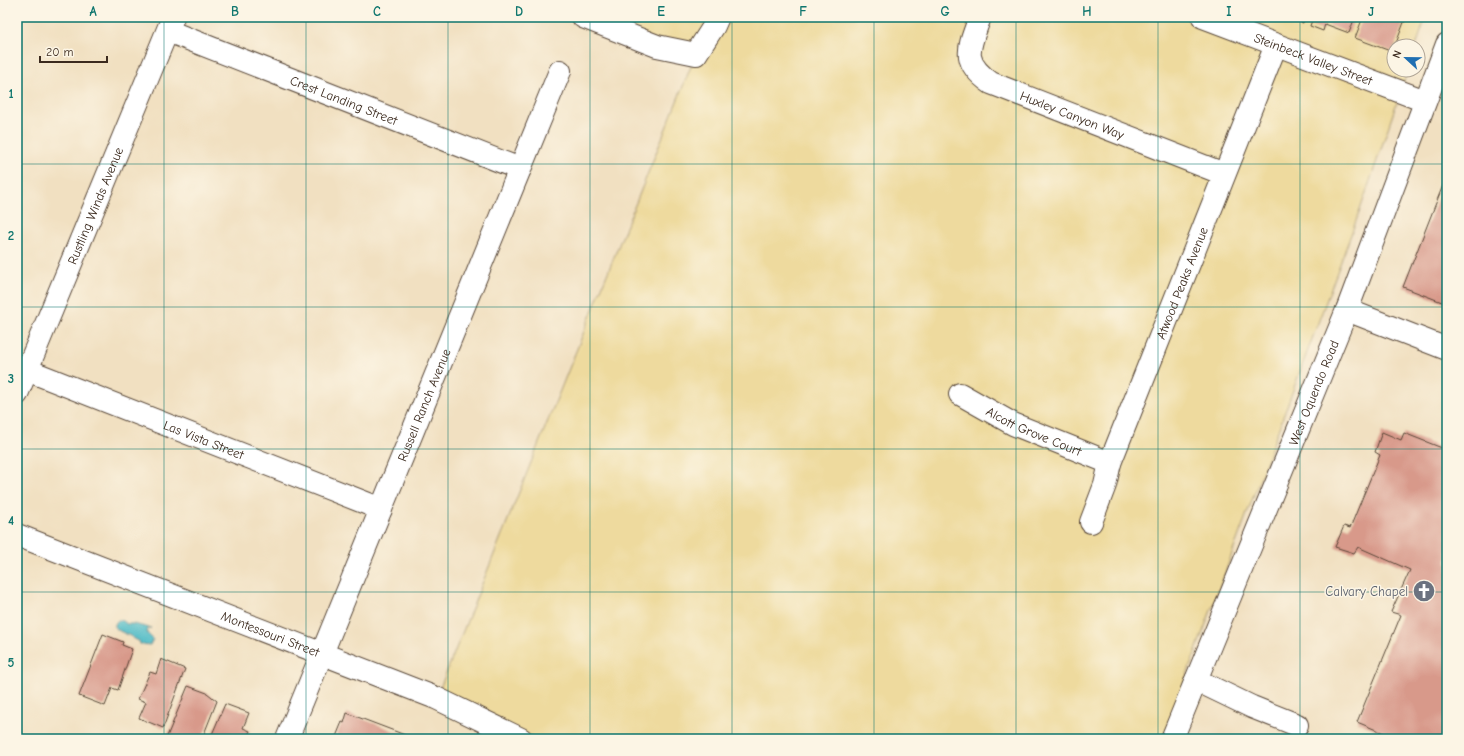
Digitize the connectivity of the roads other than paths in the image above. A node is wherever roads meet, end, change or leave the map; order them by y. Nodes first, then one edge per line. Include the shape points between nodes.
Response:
1 (583, 17) edge
2 (718, 17) edge
3 (980, 17) edge
4 (1203, 17) edge
5 (170, 24) edge
6 (1447, 44) edge
7 (1276, 45) junction
8 (560, 71) dead end
9 (1425, 101) junction
10 (520, 169) junction
11 (1224, 174) junction
12 (1347, 310) junction
13 (1447, 349) edge
14 (27, 370) junction
15 (17, 394) edge
16 (960, 394) dead end
17 (1110, 464) junction
18 (381, 508) junction
19 (1091, 522) dead end
20 (17, 535) edge
21 (321, 653) junction
22 (1196, 680) junction
23 (1297, 725) dead end
24 (287, 739) edge
25 (521, 739) edge
26 (1172, 739) edge

1 - 2 street via 657,46 696,54
3 - 11 street, Huxley Canyon Way via 969,53 971,64 979,75 991,83
4 - 7 street, Steinbeck Valley Street
5 - 10 street, Crest Landing Street
5 - 14 street, Rustling Winds Avenue
6 - 9 street, West Oquendo Road
7 - 9 street, Steinbeck Valley Street
7 - 11 street, Atwood Peaks Avenue
8 - 10 street, Russell Ranch Avenue
9 - 12 street, West Oquendo Road
10 - 18 street, Russell Ranch Avenue
11 - 17 street, Atwood Peaks Avenue
12 - 13 street
12 - 22 street, West Oquendo Road
14 - 15 street, Rustling Winds Avenue
14 - 18 street, Las Vista Street
16 - 17 street, Alcott Grove Court via 1014,424
17 - 19 street, Atwood Peaks Avenue
18 - 21 street, Russell Ranch Avenue
20 - 21 street, Montessouri Street
21 - 24 street, Russell Ranch Avenue
21 - 25 street, Montessouri Street via 436,698
22 - 23 street
22 - 26 street, West Oquendo Road

